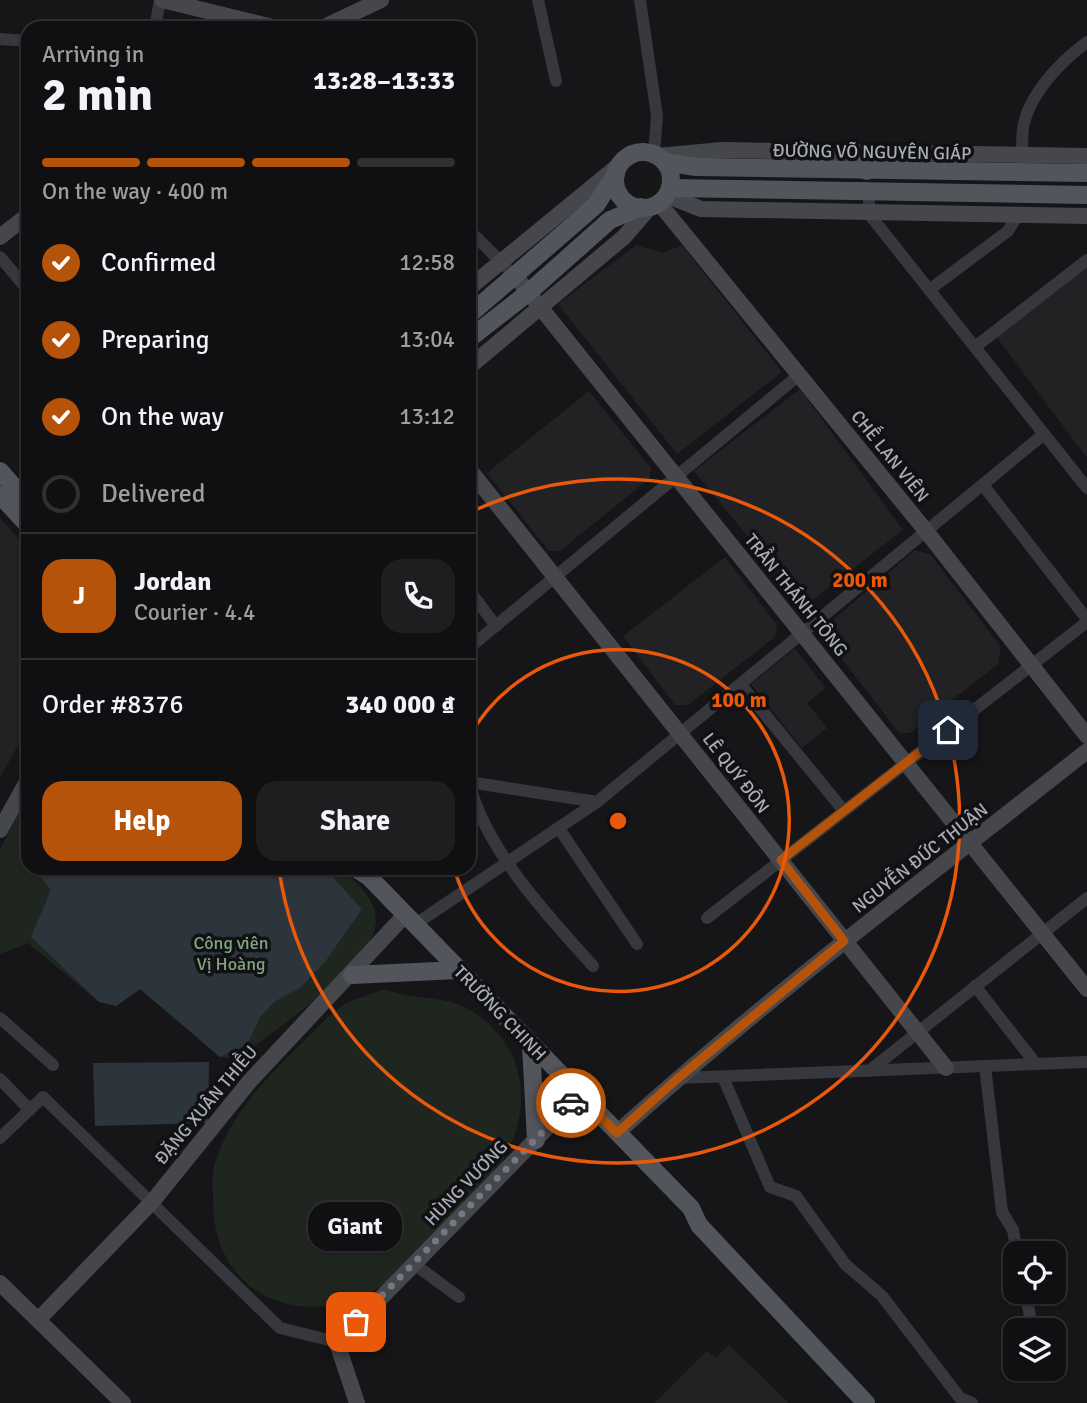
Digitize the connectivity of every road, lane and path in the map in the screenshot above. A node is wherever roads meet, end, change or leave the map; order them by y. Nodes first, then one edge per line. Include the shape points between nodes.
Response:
1 (161, 0) edge
2 (381, 0) edge
3 (538, 0) edge
4 (640, 0) edge
5 (156, 21) edge
6 (248, 21) edge
7 (337, 21) edge
8 (0, 39) edge
9 (21, 40) edge
10 (1087, 42) edge
11 (556, 81) dead end
12 (867, 152) junction
13 (1087, 156) edge
14 (659, 157) junction
15 (1022, 164) junction
16 (618, 170) junction
17 (867, 171) junction
18 (1087, 173) edge
19 (869, 193) junction
20 (1087, 195) edge
21 (657, 200) junction
22 (869, 214) junction
23 (1017, 215) junction
24 (1087, 216) edge
25 (21, 220) edge
26 (0, 237) edge
27 (476, 240) edge
28 (0, 257) edge
29 (1087, 260) edge
30 (500, 262) junction
31 (516, 277) junction
32 (21, 282) edge
33 (476, 282) edge
34 (929, 290) junction
35 (529, 292) junction
36 (541, 307) junction
37 (476, 309) edge
38 (476, 334) edge
39 (975, 347) junction
40 (476, 360) edge
41 (799, 374) junction
42 (1044, 434) junction
43 (0, 471) edge
44 (676, 476) junction
45 (476, 478) edge
46 (983, 485) junction
47 (1087, 488) edge
48 (0, 495) edge
49 (21, 495) edge
50 (21, 518) edge
51 (926, 531) junction
52 (555, 577) junction
53 (476, 599) edge
54 (1087, 621) edge
55 (496, 626) junction
56 (802, 634) junction
57 (476, 642) edge
58 (1032, 665) junction
59 (741, 684) junction
60 (681, 734) junction
61 (1087, 736) edge
62 (1087, 751) edge
63 (906, 763) junction
64 (476, 783) edge
65 (21, 792) edge
66 (597, 802) junction
67 (476, 807) edge
68 (844, 811) junction
69 (0, 830) edge
70 (560, 830) junction
71 (971, 842) junction
72 (508, 860) junction
73 (781, 860) junction
74 (367, 875) edge
75 (1087, 898) edge
76 (707, 918) dead end
77 (409, 920) junction
78 (1042, 934) junction
79 (844, 941) junction
80 (637, 944) dead end
81 (593, 966) dead end
82 (458, 970) junction
83 (352, 975) junction
84 (975, 986) junction
85 (1087, 989) edge
86 (0, 1018) edge
87 (917, 1030) junction
88 (531, 1045) junction
89 (1087, 1062) edge
90 (1036, 1064) junction
91 (53, 1065) dead end
92 (985, 1066) junction
93 (946, 1068) junction
94 (869, 1071) junction
95 (723, 1077) junction
96 (0, 1079) edge
97 (677, 1079) junction
98 (579, 1096) junction
99 (30, 1110) junction
100 (617, 1133) junction
101 (0, 1138) edge
102 (536, 1140) junction
103 (152, 1202) junction
104 (691, 1208) junction
105 (1015, 1241) edge
106 (414, 1264) junction
107 (0, 1283) edge
108 (459, 1297) dead end
109 (38, 1320) junction
110 (337, 1342) junction
111 (123, 1403) edge
112 (357, 1403) edge
113 (866, 1403) edge
114 (881, 1403) edge
115 (972, 1403) edge

1 - 5 street
1 - 6 street
2 - 7 street
3 - 11 street
4 - 14 street
8 - 9 street
10 - 15 street via 1056,69 1035,96 1023,127
12 - 14 street, ĐƯỜNG VÕ NGUYÊN GIÁP via 722,150
12 - 15 street, ĐƯỜNG VÕ NGUYÊN GIÁP
12 - 17 main road
13 - 15 street, ĐƯỜNG VÕ NGUYÊN GIÁP
14 - 16 main road via 633,154
14 - 17 main road, ĐƯỜNG VÕ NGUYÊN GIÁP via 696,167
14 - 21 main road via 671,178
15 - 17 main road, ĐƯỜNG VÕ NGUYÊN GIÁP
15 - 18 main road, ĐƯỜNG VÕ NGUYÊN GIÁP
16 - 21 main road via 618,192 632,205
16 - 30 street
16 - 31 main road via 596,205
19 - 20 main road
19 - 21 main road
19 - 22 street
21 - 22 street via 701,209
21 - 35 main road via 610,220
21 - 36 street via 624,237
21 - 41 street, CHẾ LAN VIÊN
22 - 23 street
22 - 34 street
23 - 24 street
23 - 34 street via 1008,231
25 - 26 street
27 - 30 street, TRẦN THÁNH TÔNG
28 - 32 street
29 - 39 street
30 - 31 street, TRẦN THÁNH TÔNG
30 - 33 street
31 - 35 street, TRẦN THÁNH TÔNG
31 - 37 main road
34 - 39 street
35 - 36 street, TRẦN THÁNH TÔNG
35 - 38 main road
36 - 40 street
36 - 44 street, TRẦN THÁNH TÔNG
39 - 42 street
41 - 44 street
41 - 51 street, CHẾ LAN VIÊN
42 - 46 street
42 - 47 street
43 - 49 main road
44 - 52 street
44 - 56 street, TRẦN THÁNH TÔNG
45 - 52 street, LÊ QUÝ ĐÔN
46 - 51 street
46 - 54 street
48 - 50 main road
51 - 56 street
51 - 58 street, CHẾ LAN VIÊN
52 - 55 street
52 - 60 street, LÊ QUÝ ĐÔN
53 - 55 street
54 - 58 street
55 - 57 street
56 - 59 street
56 - 63 street, TRẦN THÁNH TÔNG
58 - 61 street, CHẾ LAN VIÊN
58 - 63 street
59 - 60 street
59 - 68 street
60 - 66 street
60 - 73 street, LÊ QUÝ ĐÔN
62 - 71 street, NGUYỄN ĐỨC THUẬN
63 - 68 street
63 - 71 street, TRẦN THÁNH TÔNG
64 - 66 street
65 - 69 street
66 - 70 street
67 - 72 street
68 - 73 street
70 - 72 street
70 - 80 street
71 - 78 street, TRẦN THÁNH TÔNG
71 - 79 street, NGUYỄN ĐỨC THUẬN
72 - 77 street
72 - 81 street via 557,927
73 - 76 street
73 - 79 street, LÊ QUÝ ĐÔN
74 - 77 main road, TRƯỜNG CHINH
75 - 78 street
77 - 82 main road, TRƯỜNG CHINH
77 - 83 street, ĐẶNG XUÂN THIỀU
78 - 84 street
78 - 85 street, TRẦN THÁNH TÔNG
79 - 87 street, LÊ QUÝ ĐÔN
79 - 97 street, NGUYỄN ĐỨC THUẬN
82 - 83 main road
82 - 88 main road, TRƯỜNG CHINH
83 - 103 street, ĐẶNG XUÂN THIỀU via 249,1082
84 - 87 street
84 - 90 street
86 - 91 street
87 - 93 street, LÊ QUÝ ĐÔN
87 - 94 street
88 - 98 main road, TRƯỜNG CHINH
88 - 102 main road
89 - 90 street
90 - 92 street
92 - 93 street
92 - 105 street via 1002,1212
93 - 94 street
94 - 95 street
95 - 97 street
95 - 115 street via 770,1187 796,1196 845,1264 882,1296 960,1398
96 - 99 street
97 - 100 street, NGUYỄN ĐỨC THUẬN
98 - 100 main road, TRƯỜNG CHINH
98 - 102 street, HÙNG VƯƠNG
99 - 101 street
99 - 103 street via 43,1097
100 - 104 main road, TRƯỜNG CHINH
102 - 106 street, HÙNG VƯƠNG
103 - 109 street, ĐẶNG XUÂN THIỀU
103 - 110 street via 280,1328
104 - 113 main road, TRƯỜNG CHINH via 699,1224
104 - 114 main road, TRƯỜNG CHINH via 704,1214
106 - 108 street
106 - 110 street, HÙNG VƯƠNG
107 - 109 street
109 - 111 street
110 - 112 street

